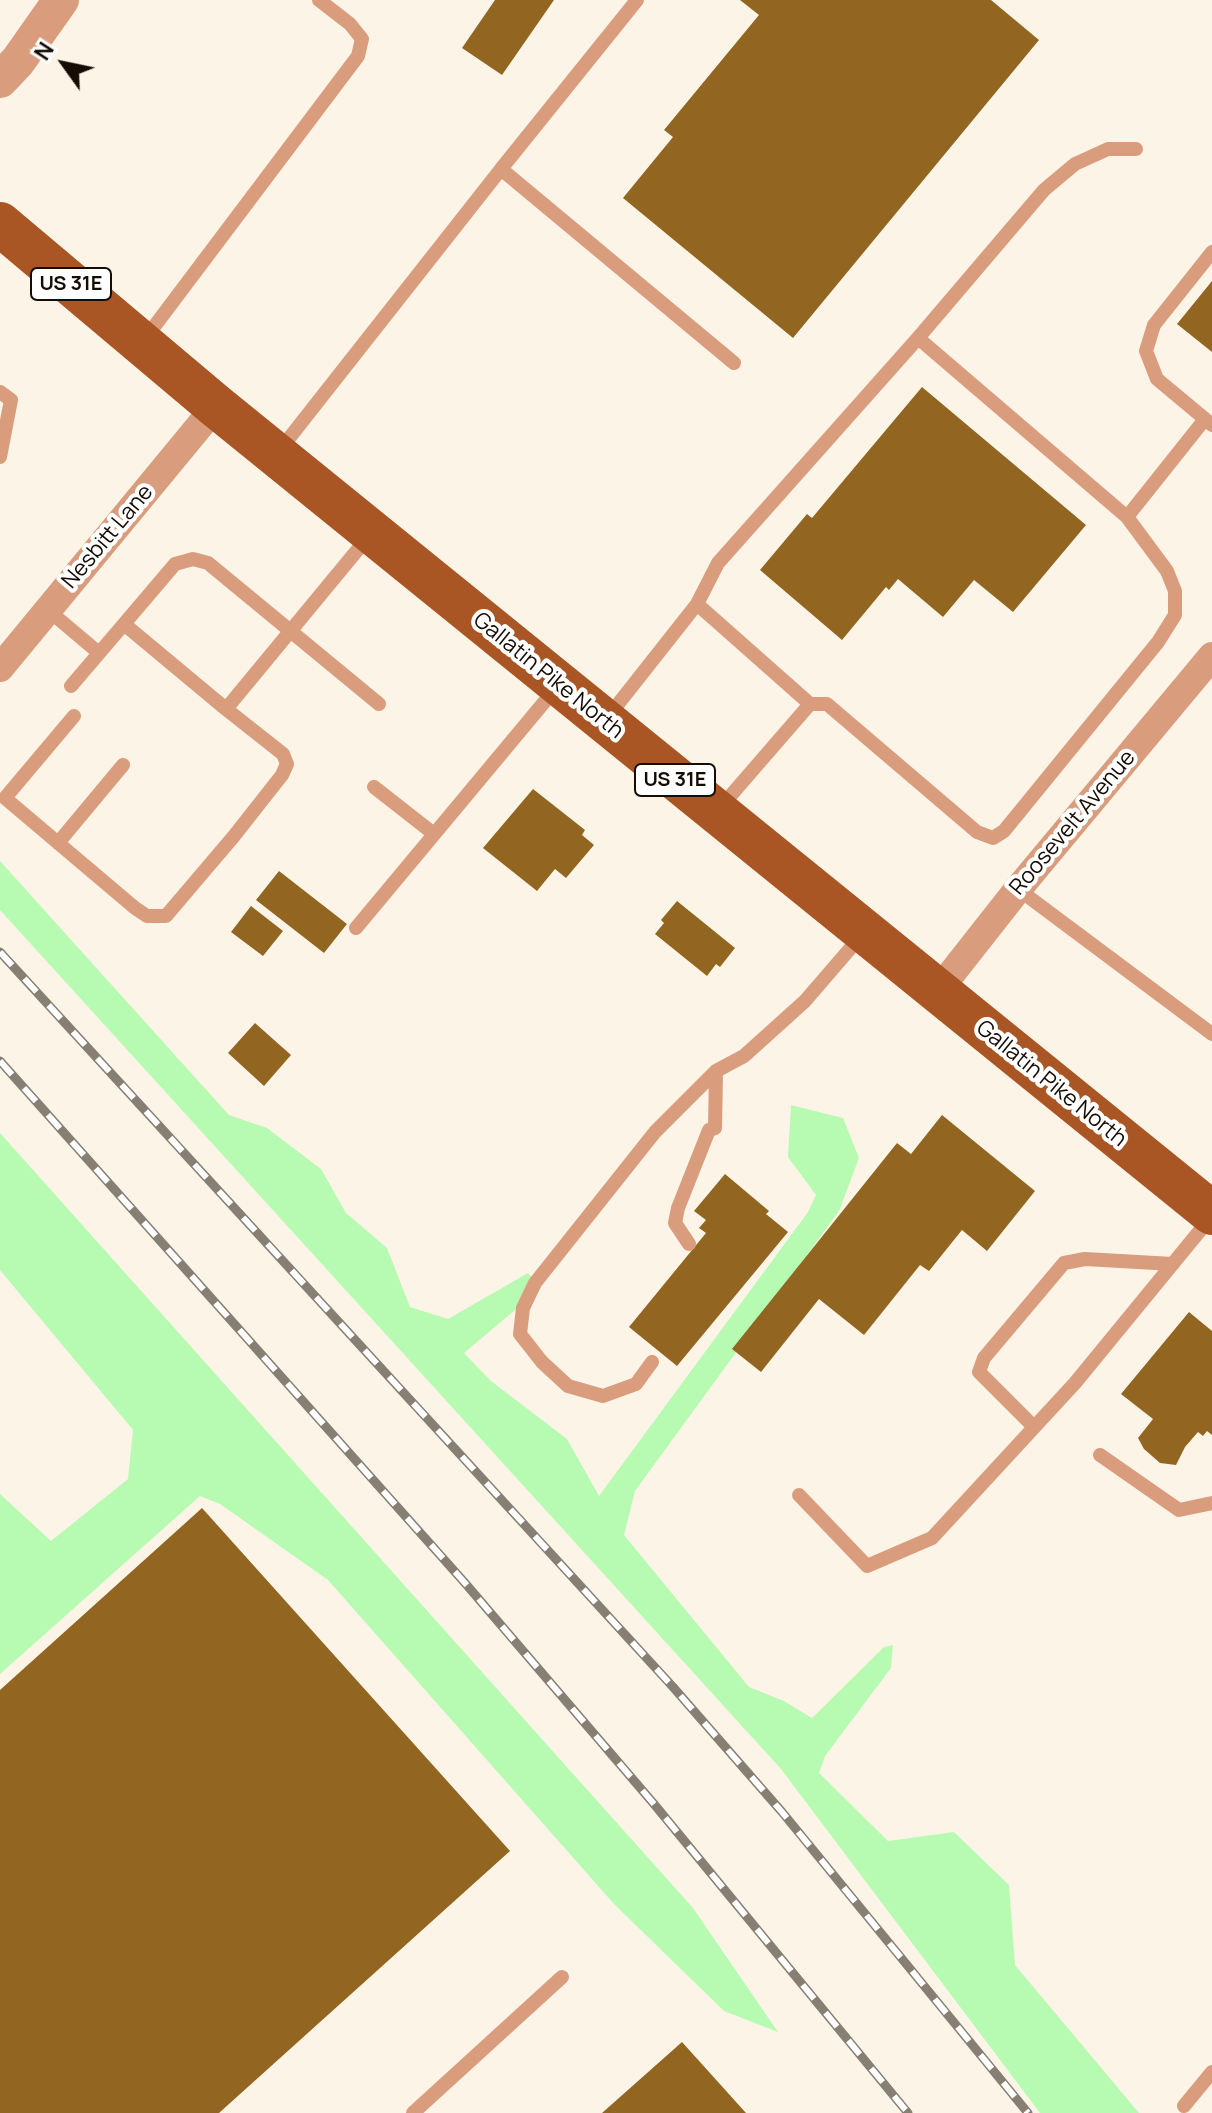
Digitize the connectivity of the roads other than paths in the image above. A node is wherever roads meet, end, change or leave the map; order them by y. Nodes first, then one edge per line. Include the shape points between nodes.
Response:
1 (61, 0) edge
2 (319, 0) edge
3 (637, 0) edge
4 (6, 63) edge
5 (1136, 149) dead end
6 (501, 169) junction
7 (0, 224) edge
8 (1212, 252) edge
9 (918, 338) junction
10 (141, 343) junction
11 (734, 363) dead end
12 (0, 392) edge
13 (216, 406) junction
14 (1208, 422) edge
15 (276, 455) junction
16 (0, 457) edge
17 (1127, 517) junction
18 (371, 533) junction
19 (697, 604) junction
20 (48, 610) junction
21 (124, 624) junction
22 (290, 632) junction
23 (99, 653) junction
24 (1212, 656) edge
25 (0, 668) edge
26 (558, 684) junction
27 (71, 686) dead end
28 (379, 704) dead end
29 (810, 704) junction
30 (226, 709) junction
31 (74, 716) dead end
32 (604, 721) junction
33 (123, 765) dead end
34 (374, 787) dead end
35 (716, 813) junction
36 (434, 834) junction
37 (58, 843) junction
38 (1018, 889) junction
39 (356, 928) dead end
40 (864, 933) junction
41 (937, 992) junction
42 (1212, 1034) edge
43 (716, 1071) junction
44 (1209, 1205) edge
45 (689, 1244) dead end
46 (1173, 1264) junction
47 (652, 1362) dead end
48 (1034, 1427) junction
49 (1100, 1455) dead end
50 (799, 1495) dead end
51 (1212, 1503) edge
52 (562, 1977) dead end
53 (1212, 2072) edge
54 (1184, 2106) dead end
55 (413, 2113) edge

1 - 4 street
2 - 10 lane via 362,39 358,56
3 - 6 lane
5 - 9 lane via 1108,149 1075,164 1044,190
6 - 11 lane
6 - 15 lane
7 - 10 main road, Gallatin Pike North / US 31E
8 - 14 lane via 1154,325 1146,351 1157,379
9 - 17 lane
9 - 19 lane via 718,563
10 - 13 main road, Gallatin Pike North / US 31E
12 - 16 lane via 11,400
13 - 15 main road, Gallatin Pike North / US 31E
13 - 20 street, Nesbitt Lane
14 - 17 lane
15 - 18 main road, Gallatin Pike North / US 31E
17 - 29 lane via 1167,571 1175,591 1175,615 1014,819 993,838 977,832 827,704
18 - 22 lane
18 - 26 main road, Gallatin Pike North / US 31E
19 - 29 lane
19 - 32 lane
20 - 23 lane
20 - 25 street, Nesbitt Lane
21 - 22 lane via 175,564 193,559 208,563
21 - 23 lane
21 - 30 lane
22 - 28 lane
22 - 30 lane
23 - 27 lane
24 - 38 street, Roosevelt Avenue
26 - 32 main road, Gallatin Pike North / US 31E
26 - 36 lane
29 - 35 lane
30 - 37 lane via 283,754 287,764 166,916 147,916
31 - 37 lane via 5,798
32 - 35 main road, Gallatin Pike North / US 31E
33 - 37 lane
34 - 36 lane
35 - 40 main road, Gallatin Pike North / US 31E
36 - 39 lane
38 - 41 street, Roosevelt Avenue
38 - 42 lane
40 - 41 main road, Gallatin Pike North / US 31E
40 - 43 lane via 805,1001 744,1056
41 - 44 main road, Gallatin Pike North / US 31E
43 - 45 lane via 715,1128 709,1130 675,1223
43 - 47 lane via 655,1132 535,1283 523,1308 520,1334 568,1386 603,1396 636,1384
44 - 46 lane
46 - 48 lane
46 - 48 lane via 1085,1259 1064,1263 984,1358 979,1372
48 - 50 lane via 932,1538 867,1566
49 - 51 lane via 1179,1510
52 - 55 lane
53 - 54 lane

